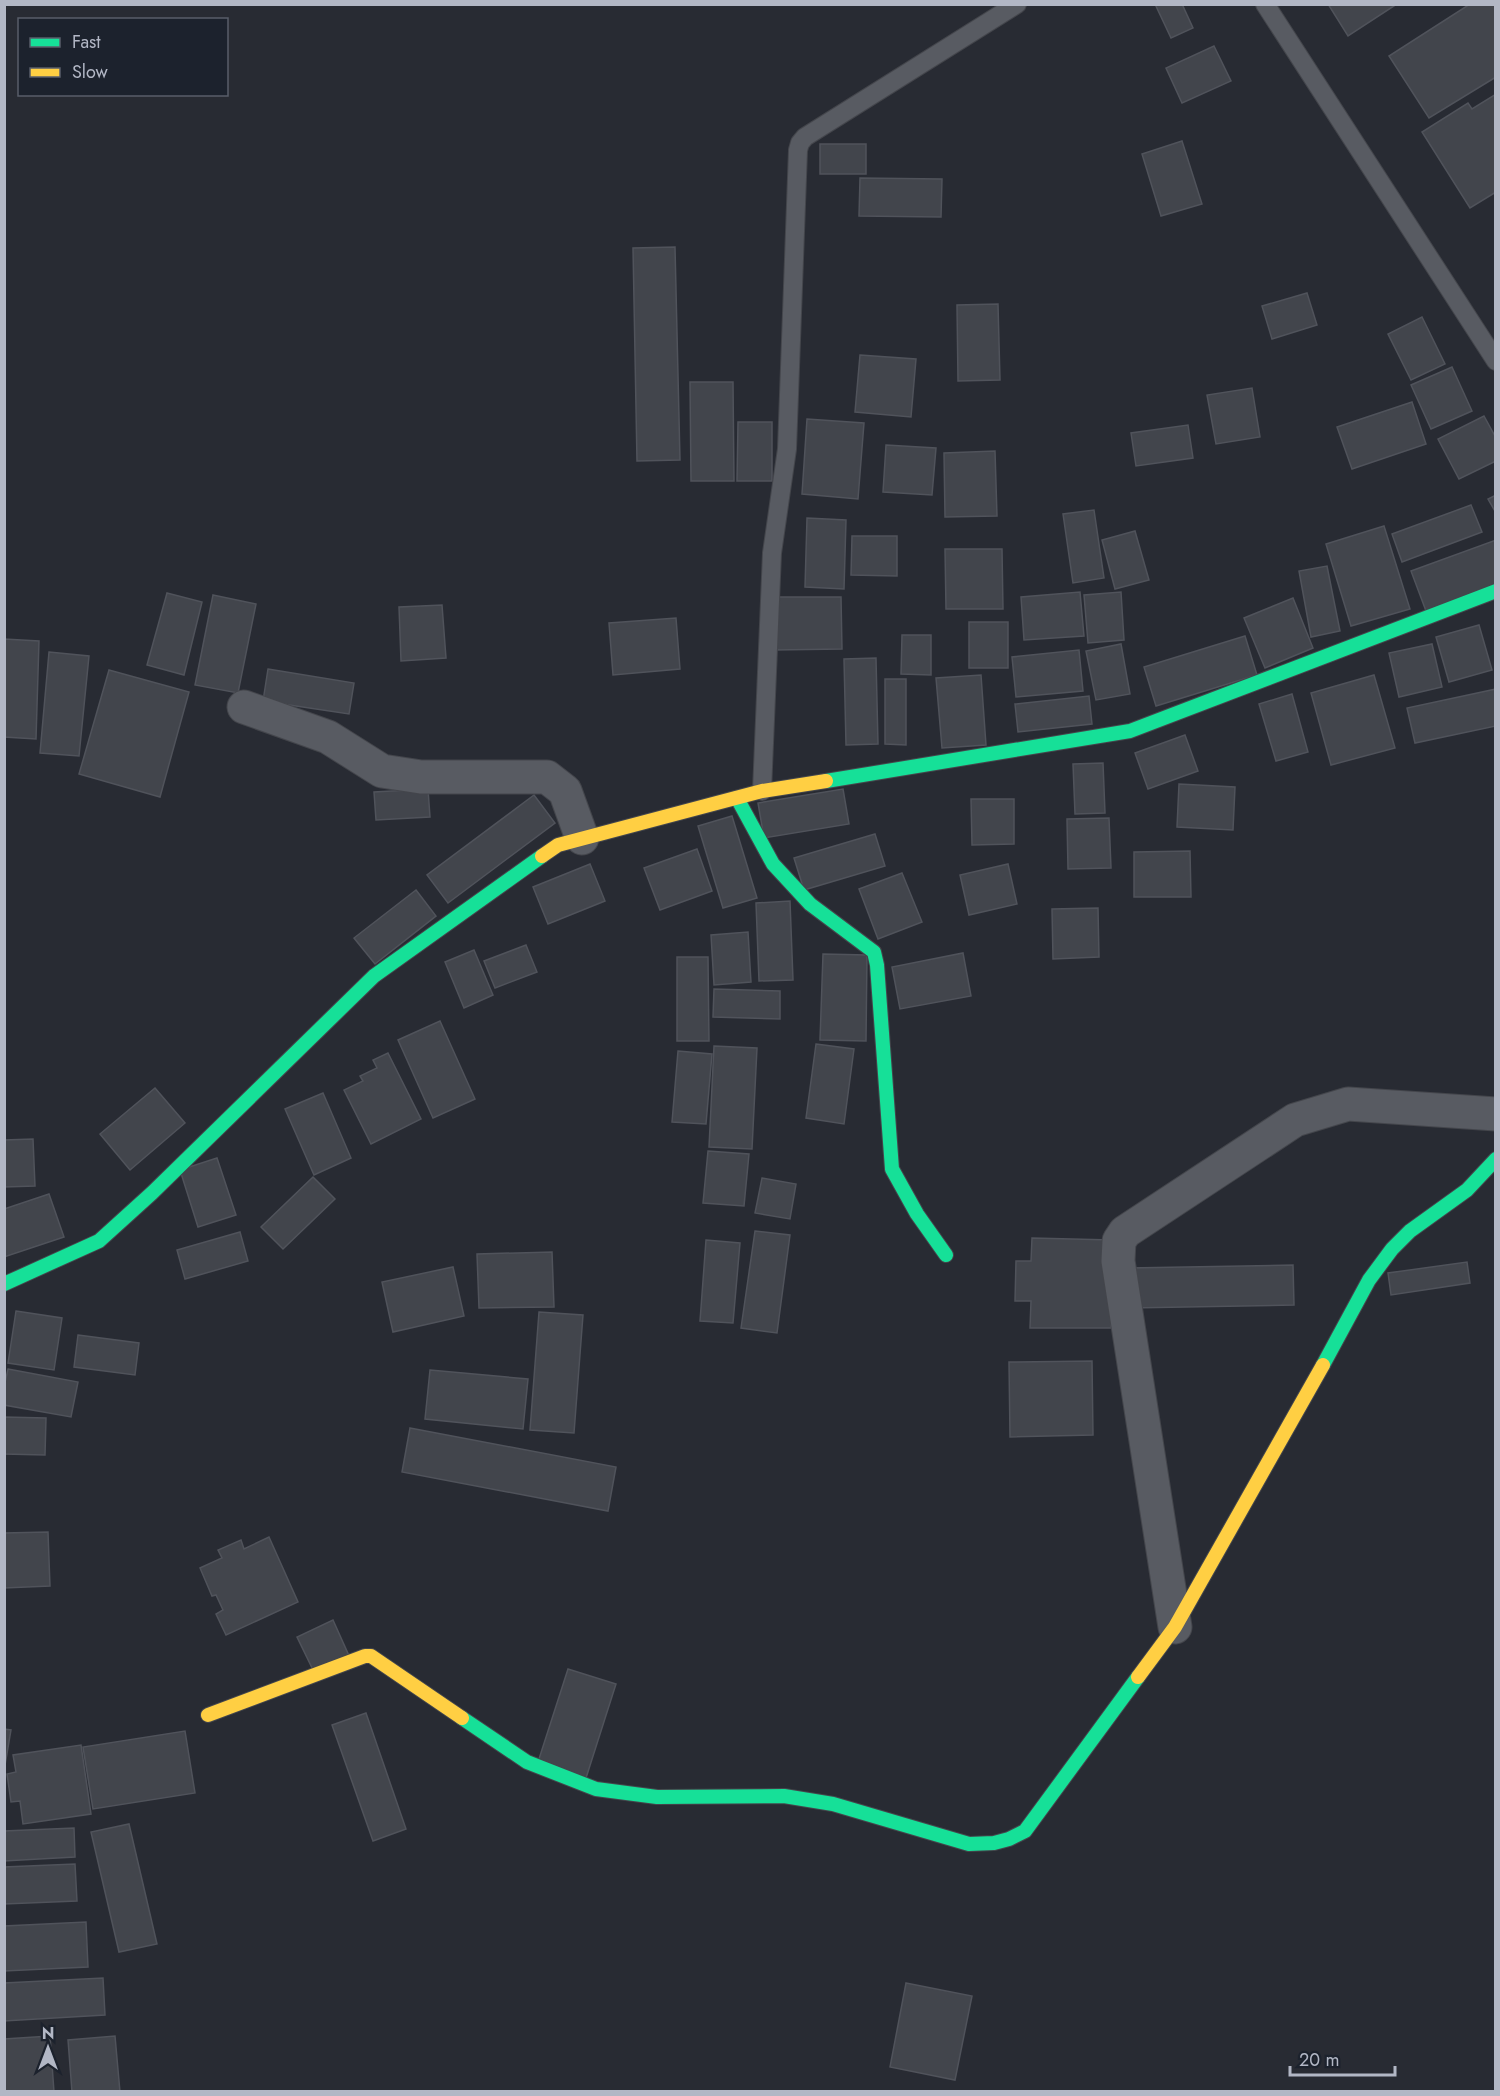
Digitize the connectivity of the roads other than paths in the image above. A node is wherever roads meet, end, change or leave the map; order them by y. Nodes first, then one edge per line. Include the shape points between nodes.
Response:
1 (1017, 4) edge
2 (1265, 4) edge
3 (1496, 362) edge
4 (1496, 591) edge
5 (244, 707) dead end
6 (762, 791) junction
7 (737, 798) junction
8 (582, 838) junction
9 (1496, 1114) edge
10 (1496, 1159) edge
11 (946, 1255) dead end
12 (4, 1284) edge
13 (1175, 1627) junction
14 (208, 1715) dead end

1 - 6 lane via 805,136 800,143 787,449 772,553
2 - 3 lane
4 - 6 street via 1130,731
5 - 8 street via 328,737 382,771 421,777 547,777 565,791
6 - 7 street
7 - 8 street
7 - 11 street via 773,864 810,904 874,952 892,1169
8 - 12 street via 558,845 374,976 99,1241
9 - 13 street via 1348,1104 1321,1111 1295,1120 1125,1232 1119,1241 1118,1261
10 - 13 street via 1469,1189 1408,1232 1379,1265
13 - 14 street via 1025,1831 994,1844 969,1844 833,1804 784,1796 657,1797 596,1789 527,1762 371,1656

